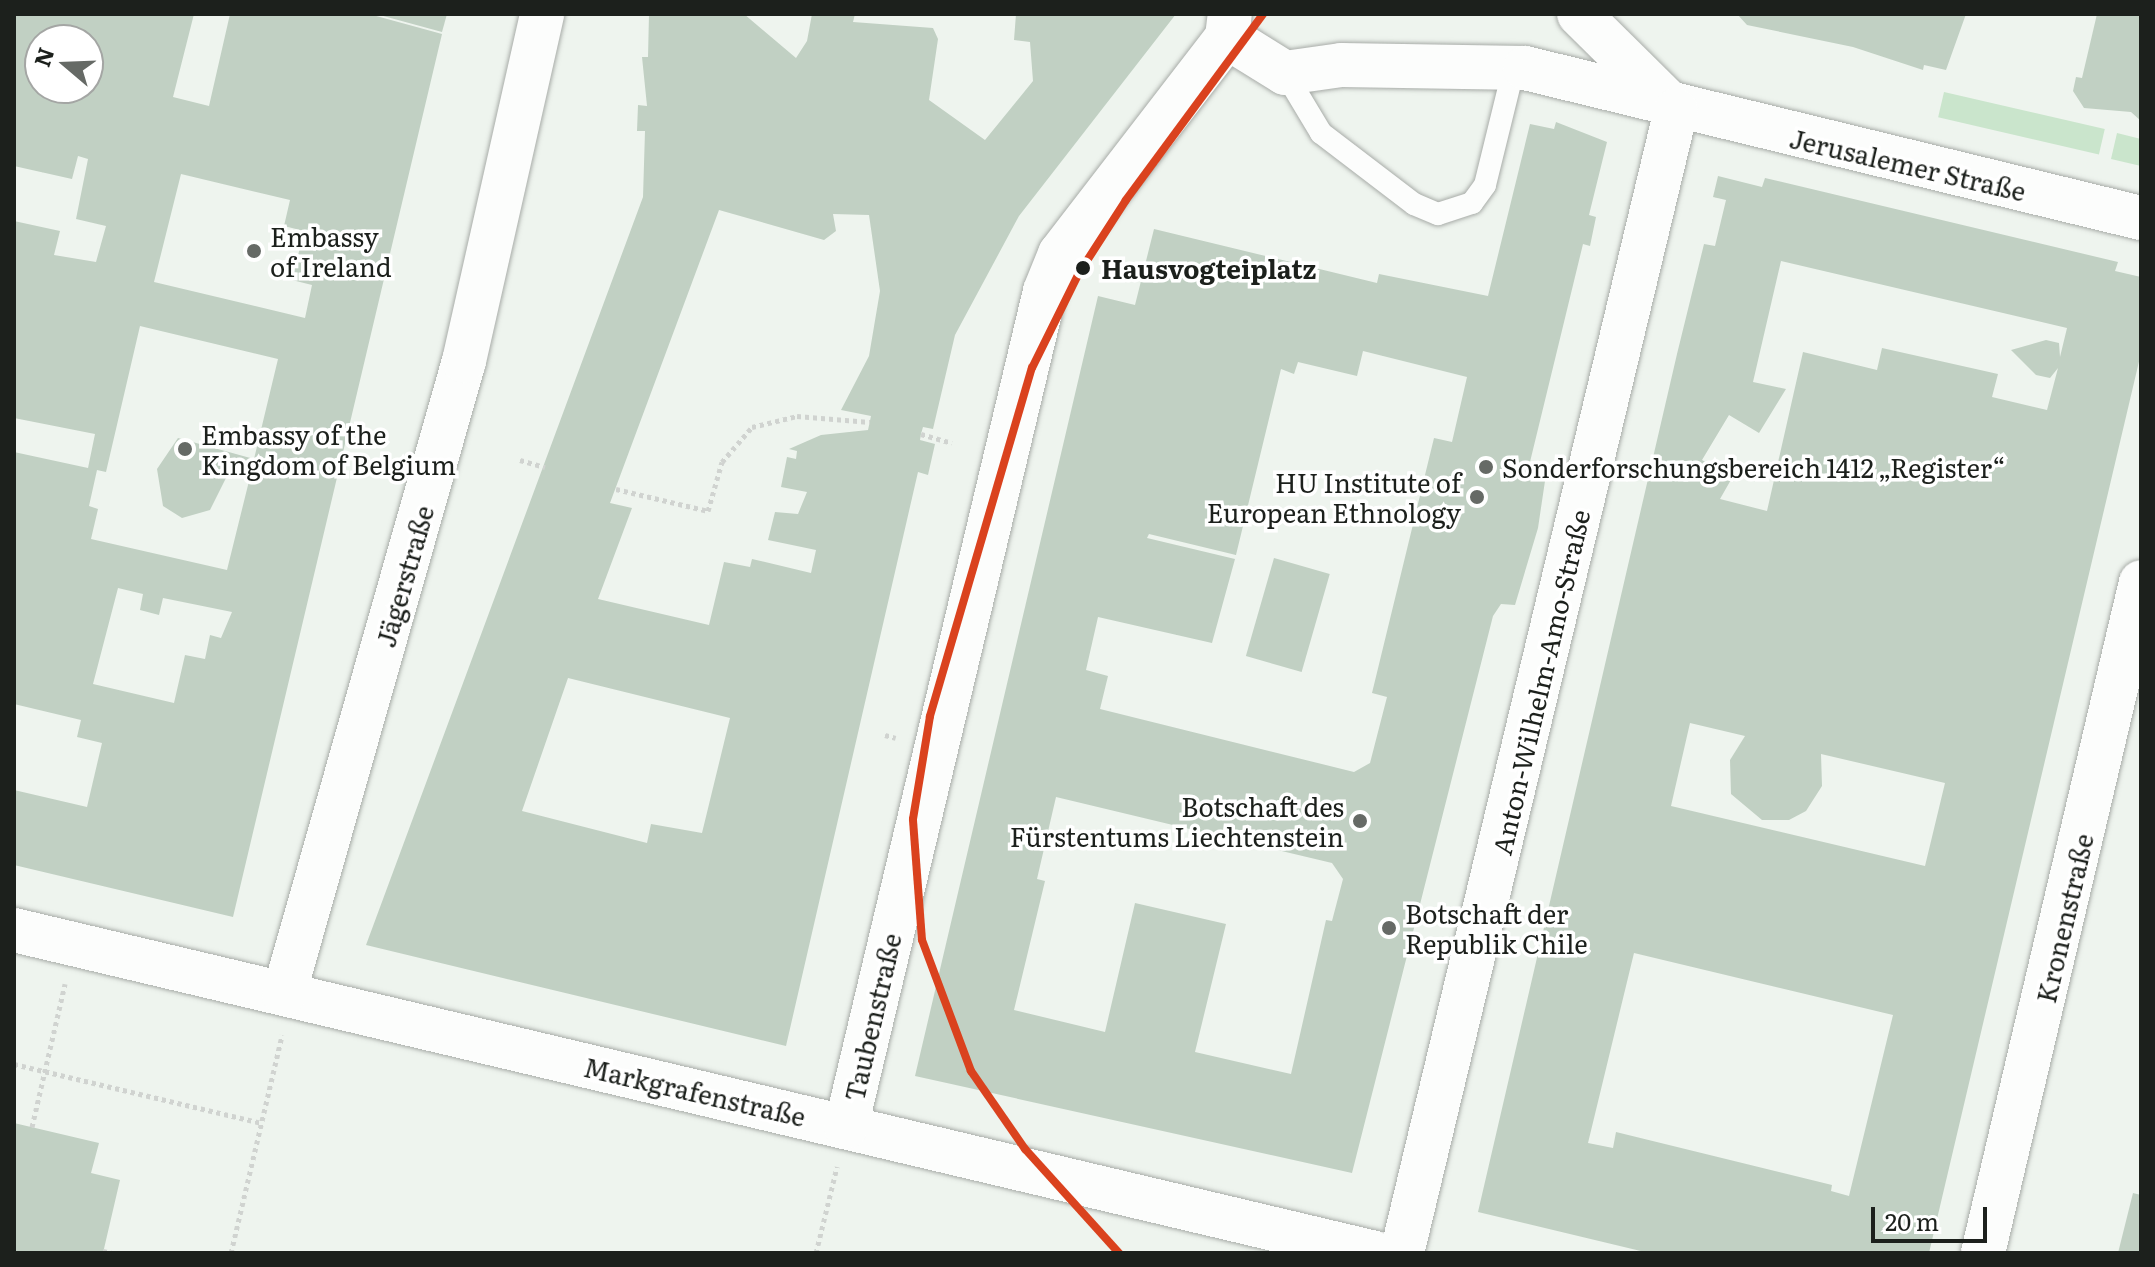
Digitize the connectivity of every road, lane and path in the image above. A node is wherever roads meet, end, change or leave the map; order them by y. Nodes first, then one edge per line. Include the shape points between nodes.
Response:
1 (542, 14) edge
2 (1579, 14) edge
3 (1228, 26) edge
4 (1514, 67) junction
5 (1285, 73) junction
6 (1676, 110) junction
7 (2141, 218) edge
8 (870, 422) dead end
9 (921, 434) dead end
10 (952, 443) dead end
11 (520, 460) dead end
12 (545, 467) dead end
13 (616, 489) dead end
14 (2141, 582) edge
15 (14, 930) edge
16 (74, 944) junction
17 (284, 1011) junction
18 (14, 1064) edge
19 (45, 1072) junction
20 (262, 1123) junction
21 (32, 1127) dead end
22 (842, 1144) junction
23 (103, 1251) dead end
24 (112, 1253) edge
25 (231, 1253) edge
26 (816, 1253) edge
27 (1375, 1253) edge
28 (1402, 1253) edge
29 (1983, 1253) edge

1 - 17 street, Jägerstraße via 464,361
2 - 6 street
3 - 5 street
3 - 22 street, Taubenstraße via 1060,254 1045,291
4 - 5 street via 1341,65
4 - 5 lane via 1481,192 1472,203 1438,214 1414,204 1321,133
4 - 6 street
6 - 7 street, Jerusalemer Straße
6 - 28 street, Anton-Wilhelm-Amo-Straße
8 - 13 path via 797,416 752,427 722,462 708,511
9 - 10 path
11 - 12 path
14 - 29 street, Kronenstraße
15 - 16 street, Markgrafenstraße
16 - 17 street, Markgrafenstraße
16 - 19 path
17 - 20 path
17 - 22 street, Markgrafenstraße
18 - 19 path
19 - 20 path
19 - 21 path
20 - 25 path
22 - 26 path
22 - 27 street, Markgrafenstraße
23 - 24 path

